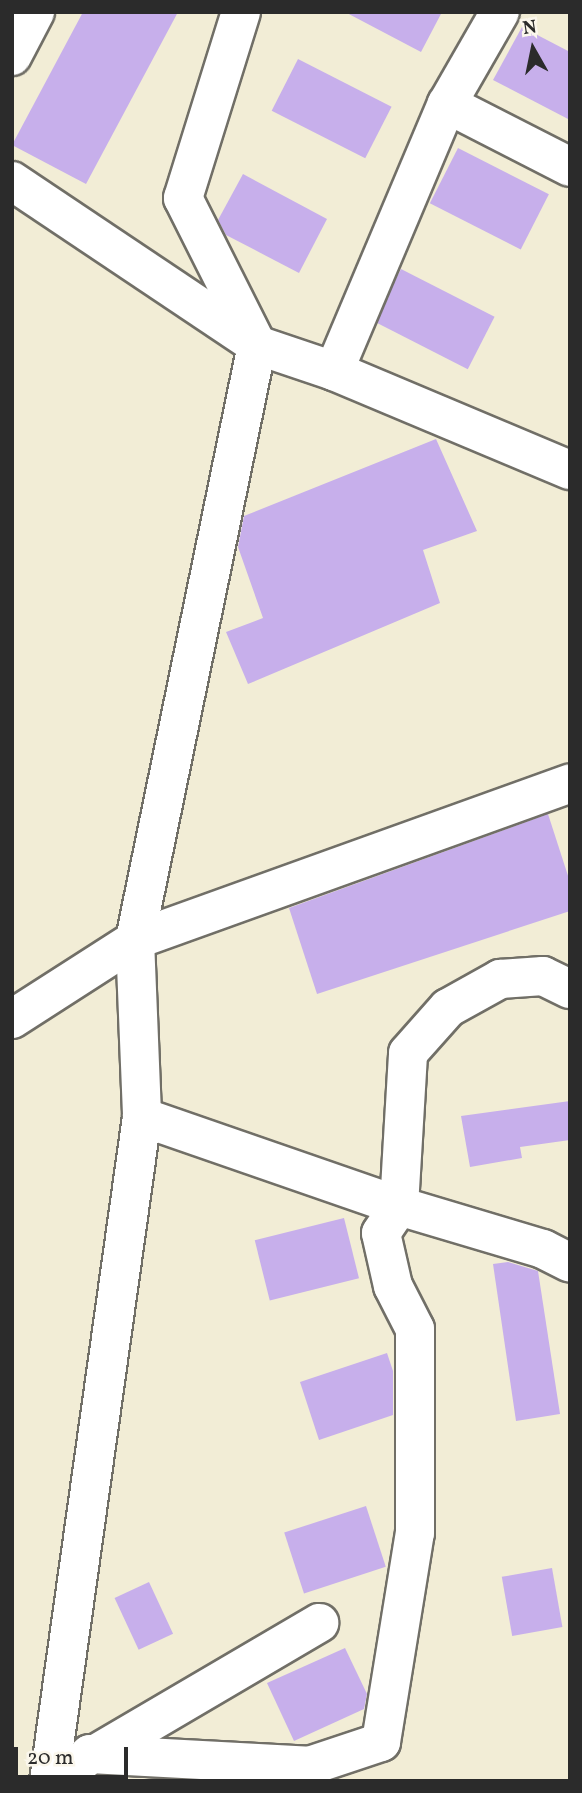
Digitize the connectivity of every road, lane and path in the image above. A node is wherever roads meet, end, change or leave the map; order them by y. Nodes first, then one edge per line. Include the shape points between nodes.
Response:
1 (35, 12) edge
2 (241, 12) edge
3 (500, 12) edge
4 (12, 56) edge
5 (447, 104) junction
6 (570, 167) edge
7 (12, 181) edge
8 (257, 345) junction
9 (334, 371) junction
10 (570, 470) edge
11 (570, 783) edge
12 (135, 940) junction
13 (570, 989) edge
14 (12, 1019) edge
15 (142, 1116) junction
16 (399, 1206) junction
17 (570, 1263) edge
18 (319, 1623) dead end
19 (96, 1754) junction
20 (49, 1781) edge
21 (60, 1781) edge

1 - 4 street
2 - 8 street via 183,198
3 - 5 street
5 - 6 street
5 - 9 street
7 - 8 street
8 - 9 street
8 - 12 street
9 - 10 street
11 - 12 street
12 - 14 street
12 - 15 street
13 - 16 street via 543,976 500,979 448,1008 408,1053
15 - 16 street
15 - 20 street
16 - 17 street via 543,1249
16 - 19 street via 381,1233 393,1286 415,1329 415,1532 381,1742 309,1766
18 - 19 street
19 - 21 street

